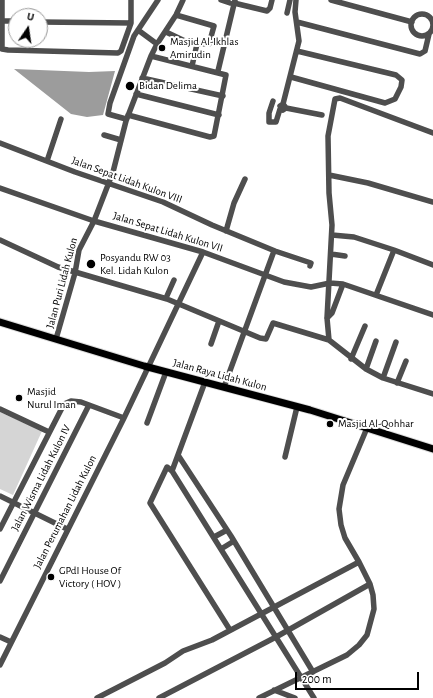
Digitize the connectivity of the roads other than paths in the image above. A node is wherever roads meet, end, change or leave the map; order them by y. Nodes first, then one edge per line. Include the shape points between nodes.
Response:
1 (2, 0) edge
2 (131, 0) edge
3 (158, 0) edge
4 (183, 0) edge
5 (221, 0) edge
6 (272, 0) edge
7 (290, 0) edge
8 (296, 0) edge
9 (331, 0) edge
10 (233, 2) edge
11 (287, 13) dead end
12 (176, 15) junction
13 (2, 21) junction
14 (8, 21) edge
15 (48, 22) edge
16 (297, 22) junction
17 (412, 22) junction
18 (433, 23) edge
19 (131, 24) junction
20 (138, 30) junction
21 (166, 32) junction
22 (429, 34) junction
23 (187, 42) dead end
24 (157, 44) junction
25 (1, 48) edge
26 (298, 51) junction
27 (151, 56) junction
28 (192, 66) junction
29 (218, 72) junction
30 (291, 77) junction
31 (142, 78) junction
32 (136, 94) junction
33 (223, 96) junction
34 (273, 101) dead end
35 (283, 107) junction
36 (219, 115) junction
37 (322, 115) dead end
38 (127, 117) junction
39 (62, 119) dead end
40 (433, 133) edge
41 (104, 135) dead end
42 (121, 140) junction
43 (0, 143) edge
44 (47, 161) junction
45 (329, 175) junction
46 (245, 179) dead end
47 (108, 184) junction
48 (0, 188) edge
49 (432, 200) edge
50 (94, 221) junction
51 (226, 231) junction
52 (332, 235) junction
53 (0, 240) edge
54 (394, 250) junction
55 (274, 251) junction
56 (203, 252) junction
57 (331, 254) junction
58 (345, 256) dead end
59 (433, 265) edge
60 (310, 266) dead end
61 (75, 273) junction
62 (266, 276) junction
63 (174, 280) dead end
64 (330, 283) junction
65 (343, 284) junction
66 (376, 295) junction
67 (166, 298) junction
68 (177, 303) junction
69 (433, 315) edge
70 (327, 318) junction
71 (218, 321) junction
72 (0, 322) edge
73 (365, 326) dead end
74 (245, 332) junction
75 (56, 340) junction
76 (329, 340) junction
77 (376, 342) dead end
78 (396, 342) dead end
79 (211, 344) dead end
80 (351, 359) junction
81 (406, 361) dead end
82 (148, 367) junction
83 (366, 369) junction
84 (166, 372) junction
85 (383, 378) junction
86 (205, 382) junction
87 (397, 383) junction
88 (224, 387) junction
89 (433, 394) edge
90 (89, 405) junction
91 (298, 407) junction
92 (0, 409) edge
93 (124, 418) junction
94 (147, 423) dead end
95 (367, 428) junction
96 (49, 432) junction
97 (433, 449) edge
98 (178, 455) junction
99 (285, 457) dead end
100 (172, 471) junction
101 (0, 496) edge
102 (13, 503) junction
103 (34, 513) junction
104 (0, 529) edge
105 (67, 530) junction
106 (227, 530) junction
107 (214, 537) junction
108 (234, 541) junction
109 (221, 549) junction
110 (359, 562) junction
111 (0, 581) edge
112 (370, 584) junction
113 (274, 607) junction
114 (262, 613) junction
115 (230, 630) junction
116 (287, 631) junction
117 (0, 637) edge
118 (276, 637) junction
119 (11, 642) junction
120 (0, 665) edge
121 (313, 672) junction
122 (302, 678) junction
123 (274, 690) junction
124 (97, 698) edge
125 (159, 698) edge
126 (259, 698) edge
127 (295, 698) edge
128 (314, 698) edge

1 - 13 street
2 - 19 street
3 - 20 street
4 - 12 street, Jalan Puri Lidah Kulon
5 - 10 street
6 - 10 street via 268,11
7 - 11 street
8 - 16 street
9 - 17 street
10 - 29 street
12 - 21 street, Jalan Puri Lidah Kulon
12 - 28 street via 214,26 209,44 197,44
13 - 14 street
13 - 25 street
15 - 19 street
16 - 22 street via 420,54 425,51
16 - 26 street
17 - 18 street via 421,14 429,17
17 - 22 street via 414,32 424,36
18 - 22 street
19 - 25 street via 118,53
20 - 24 street
20 - 38 street via 108,109 110,115
21 - 23 street
21 - 24 street, Jalan Puri Lidah Kulon
24 - 27 street, Jalan Puri Lidah Kulon
26 - 30 street
26 - 30 street via 396,75 402,80 401,87 395,99 385,103
27 - 28 street
27 - 31 street, Jalan Puri Lidah Kulon
28 - 29 street
29 - 33 street via 227,76
30 - 35 street
31 - 32 street, Jalan Puri Lidah Kulon
31 - 33 street
32 - 36 street
32 - 38 street, Jalan Puri Lidah Kulon
33 - 36 street
34 - 35 street via 269,122 276,122
35 - 37 street
36 - 38 street via 212,137
38 - 42 street, Jalan Puri Lidah Kulon
39 - 44 street
40 - 45 street via 336,98 328,136
41 - 42 street
42 - 47 street, Jalan Puri Lidah Kulon
43 - 44 street, Jalan Sepat Lidah Kulon VIII
44 - 47 street, Jalan Sepat Lidah Kulon VIII
45 - 49 street
45 - 52 street
46 - 51 street via 234,203
47 - 50 street, Jalan Puri Lidah Kulon
47 - 51 street, Jalan Sepat Lidah Kulon VIII via 162,202
48 - 50 street, Jalan Sepat Lidah Kulon VII
50 - 56 street, Jalan Sepat Lidah Kulon VII
50 - 61 street, Jalan Puri Lidah Kulon via 82,242
51 - 55 street, Jalan Sepat Lidah Kulon VIII
52 - 54 street via 354,238
52 - 57 street
53 - 61 street
54 - 59 street
54 - 66 street
55 - 60 street, Jalan Sepat Lidah Kulon VIII via 311,263
55 - 62 street
56 - 62 street, Jalan Sepat Lidah Kulon VII
56 - 68 street, Jalan Perumahan Lidah Kulon
57 - 58 street
57 - 64 street
61 - 67 street
61 - 75 street, Jalan Puri Lidah Kulon
62 - 64 street, Jalan Sepat Lidah Kulon VII via 311,287
62 - 74 street
63 - 67 street
64 - 65 street, Jalan Sepat Lidah Kulon VII
64 - 70 street
65 - 66 street, Jalan Sepat Lidah Kulon VII
65 - 70 street via 332,313
66 - 69 street, Jalan Sepat Lidah Kulon VII
67 - 68 street
68 - 71 street
68 - 82 street, Jalan Perumahan Lidah Kulon
70 - 76 street
71 - 74 street
71 - 79 street
72 - 75 main road, Jalan Raya Lidah Kulon
73 - 80 street
74 - 76 street via 265,339 274,323
74 - 88 street
75 - 82 main road, Jalan Raya Lidah Kulon
76 - 80 street
77 - 83 street
78 - 85 street
80 - 83 street
81 - 87 street
82 - 84 main road, Jalan Raya Lidah Kulon
82 - 93 street, Jalan Perumahan Lidah Kulon
83 - 85 street
84 - 86 main road, Jalan Raya Lidah Kulon
84 - 94 street
85 - 87 street
86 - 88 main road, Jalan Raya Lidah Kulon
86 - 98 street
87 - 89 street
88 - 91 main road, Jalan Raya Lidah Kulon
90 - 93 street
90 - 96 street via 78,401 64,404
90 - 103 street, Jalan Wisma Lidah Kulon IV
91 - 95 main road, Jalan Raya Lidah Kulon
91 - 99 street
92 - 96 street
93 - 105 street, Jalan Perumahan Lidah Kulon
95 - 97 main road, Jalan Raya Lidah Kulon
95 - 110 street via 343,485 339,509 345,538
96 - 102 street
98 - 100 street
98 - 106 street
100 - 107 street
100 - 115 street via 167,467 150,503
101 - 102 street
102 - 103 street
102 - 104 street
103 - 105 street
103 - 111 street, Jalan Wisma Lidah Kulon IV
105 - 119 street, Jalan Perumahan Lidah Kulon
106 - 107 street
106 - 108 street
107 - 109 street
108 - 109 street
108 - 113 street
109 - 114 street
110 - 112 street
110 - 113 street
112 - 116 street
112 - 121 street via 374,609 367,635 347,655
113 - 114 street
113 - 116 street
114 - 115 street
114 - 118 street
115 - 124 street via 212,640 183,650 165,663
116 - 118 street
116 - 121 street
117 - 119 street
118 - 122 street
118 - 125 street
119 - 120 street, Jalan Perumahan Lidah Kulon
121 - 122 street
122 - 123 street
122 - 128 street
123 - 126 street
123 - 127 street

